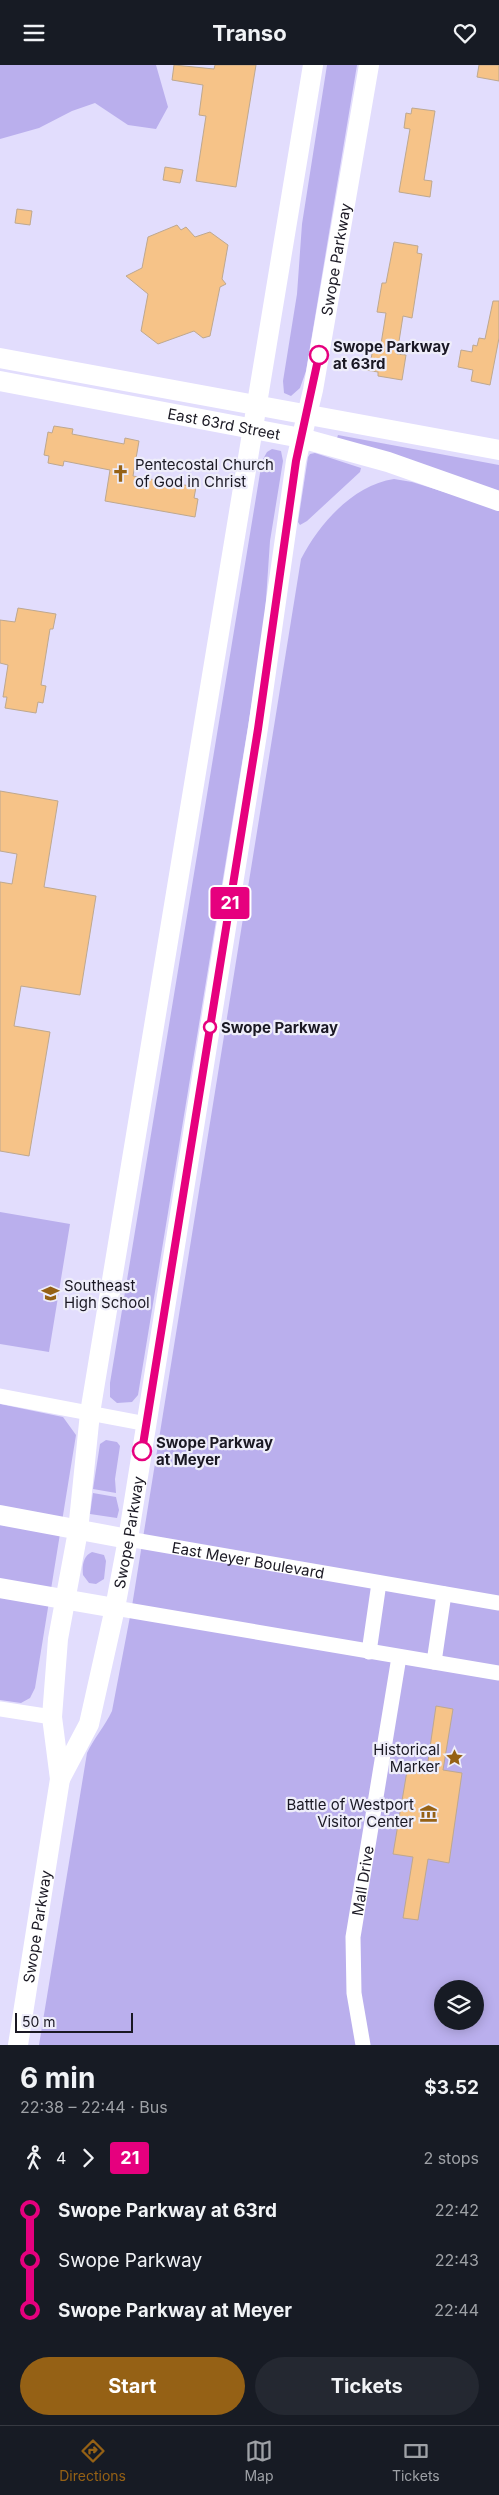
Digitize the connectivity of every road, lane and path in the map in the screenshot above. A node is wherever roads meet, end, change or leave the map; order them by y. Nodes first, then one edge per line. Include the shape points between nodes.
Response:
1 (313, 65) edge
2 (369, 65) edge
3 (0, 359) edge
4 (0, 381) edge
5 (258, 405) junction
6 (306, 415) junction
7 (254, 427) junction
8 (301, 438) junction
9 (499, 450) edge
10 (499, 501) edge
11 (0, 1396) edge
12 (90, 1413) junction
13 (147, 1424) junction
14 (0, 1515) edge
15 (78, 1531) junction
16 (128, 1539) junction
17 (378, 1583) junction
18 (0, 1588) edge
19 (444, 1594) junction
20 (66, 1600) junction
21 (499, 1603) edge
22 (115, 1608) junction
23 (369, 1652) junction
24 (399, 1657) junction
25 (434, 1662) junction
26 (499, 1673) edge
27 (0, 1709) edge
28 (52, 1717) junction
29 (60, 1779) junction
30 (18, 2045) edge
31 (363, 2045) edge

1 - 5 main road, Swope Parkway
2 - 6 main road, Swope Parkway
3 - 5 main road, East 63rd Street
4 - 7 main road, East 63rd Street
5 - 6 main road, East 63rd Street
5 - 7 main road, Swope Parkway
6 - 8 main road, Swope Parkway
6 - 9 main road, East 63rd Street
7 - 8 main road, East 63rd Street
7 - 12 main road, Swope Parkway
8 - 10 main road, East 63rd Street via 388,462
8 - 13 main road, Swope Parkway
11 - 12 street
12 - 13 street
12 - 15 main road, Swope Parkway
13 - 16 main road, Swope Parkway
14 - 15 main road, East Meyer Boulevard
15 - 16 main road, East Meyer Boulevard
15 - 20 main road, Swope Parkway
16 - 17 street, East Meyer Boulevard
16 - 22 main road, Swope Parkway
17 - 19 street, East Meyer Boulevard
17 - 23 street
18 - 20 main road
19 - 21 street, East Meyer Boulevard
19 - 25 street
20 - 22 main road
20 - 28 main road, Swope Parkway via 58,1639
22 - 23 street
22 - 29 main road, Swope Parkway via 89,1724
23 - 24 street
24 - 25 street
24 - 31 street, Mall Drive via 353,1937 354,1993
25 - 26 street
27 - 28 street
28 - 29 main road, Swope Parkway
29 - 30 main road, Swope Parkway

